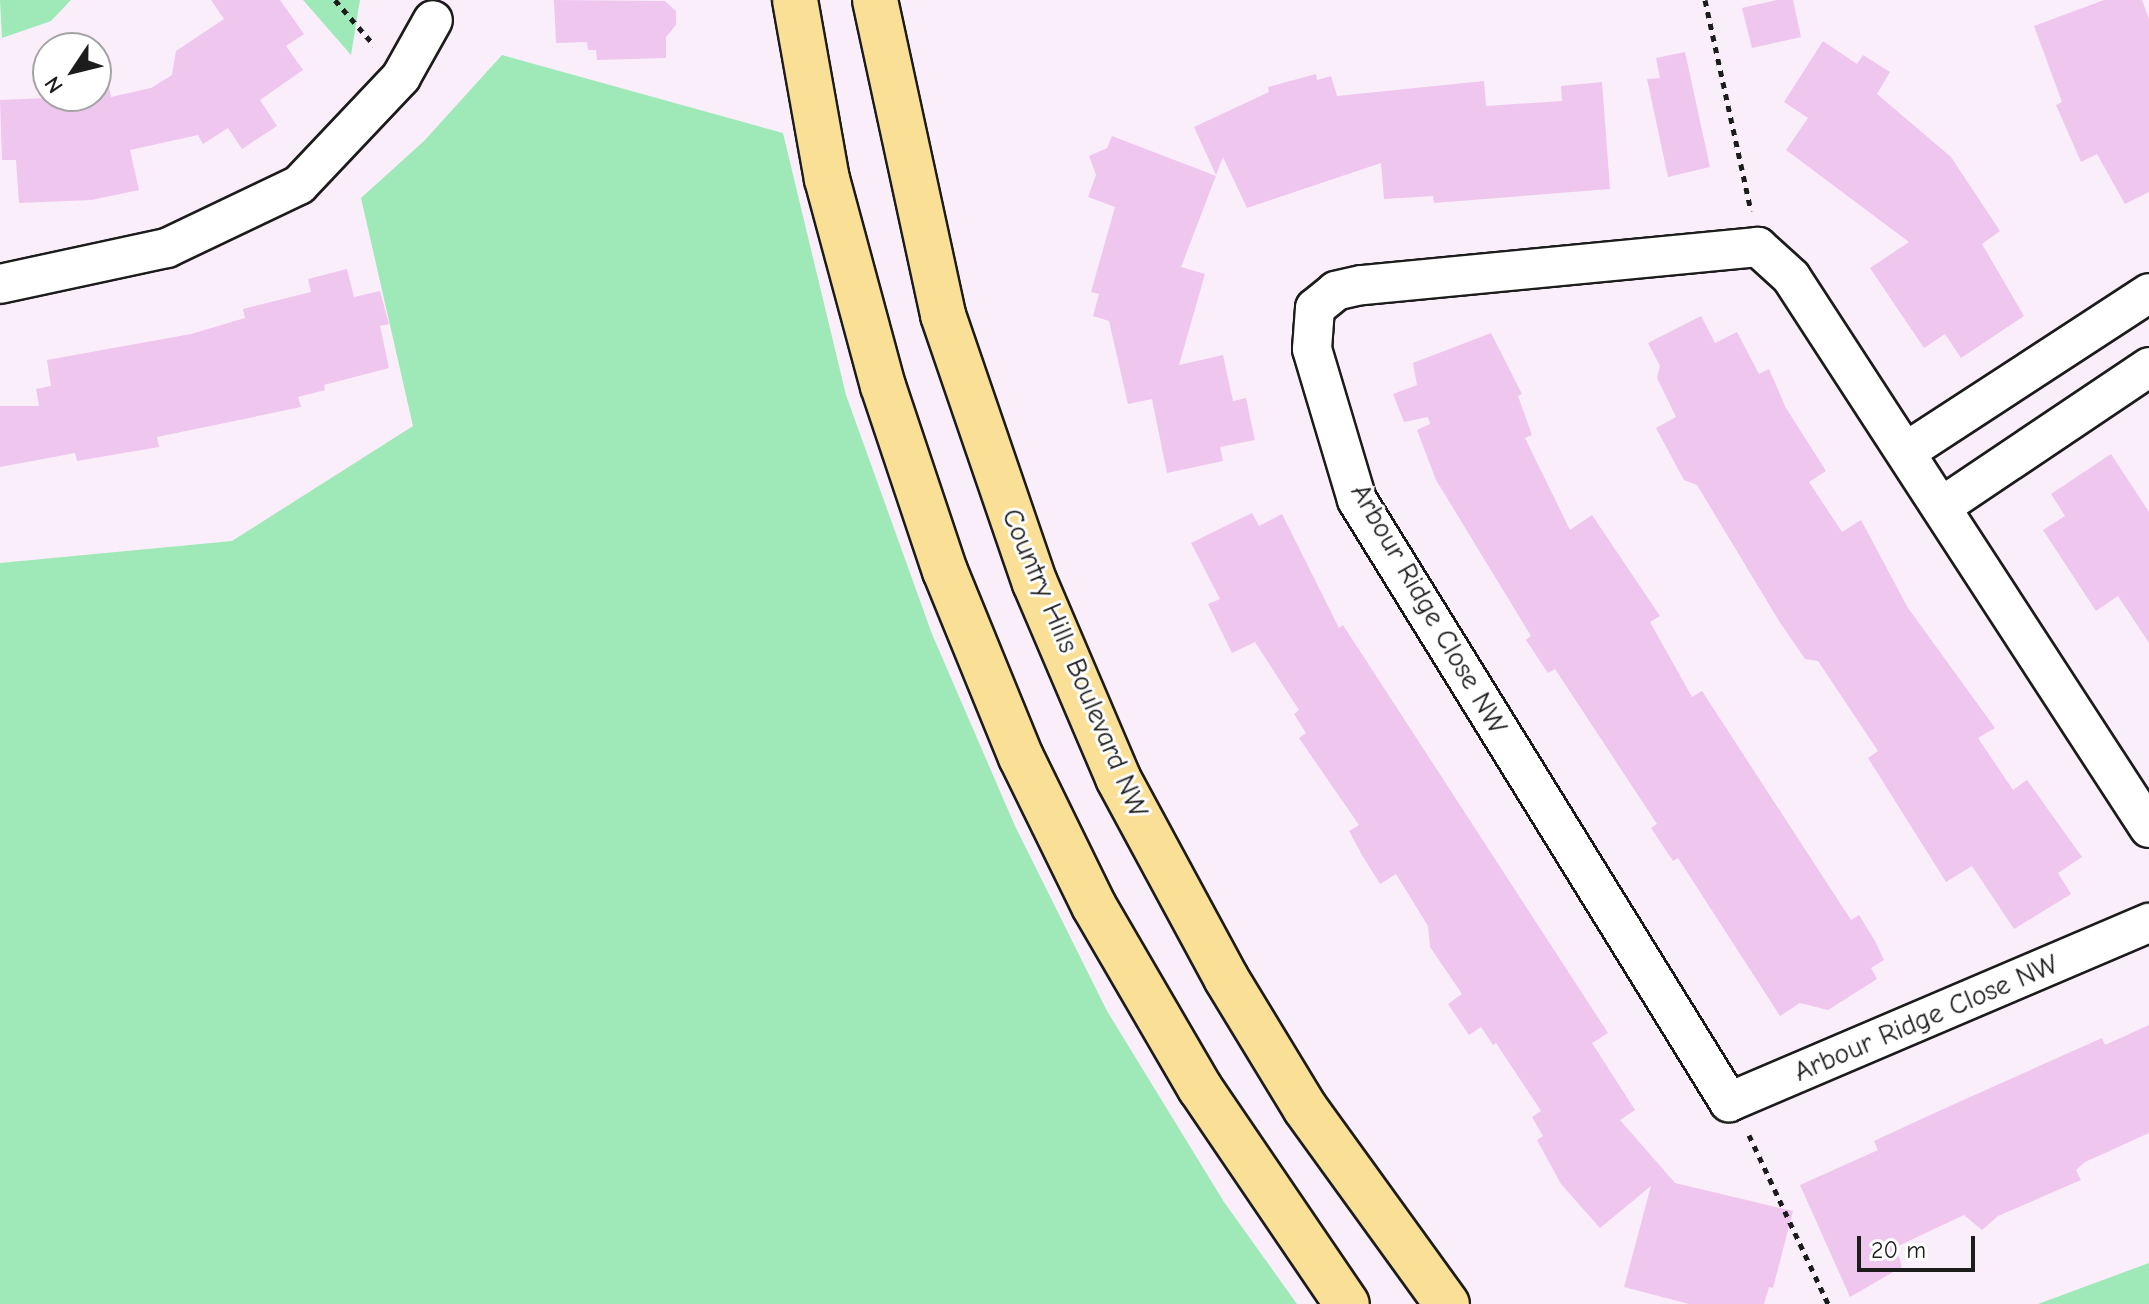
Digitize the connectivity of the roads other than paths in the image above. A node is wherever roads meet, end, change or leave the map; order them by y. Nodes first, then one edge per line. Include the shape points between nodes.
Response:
1 (795, 0) edge
2 (875, 0) edge
3 (433, 20) dead end
4 (0, 284) edge
5 (2149, 293) edge
6 (2149, 367) edge
7 (1907, 451) junction
8 (1941, 507) junction
9 (2149, 828) edge
10 (2149, 923) edge
11 (1347, 1304) edge
12 (1447, 1304) edge

1 - 11 main road via 827,179 883,386 945,571 1021,757 1094,906 1200,1088
2 - 12 main road, Country Hills Boulevard NW via 943,315 1035,583 1118,778 1226,978 1305,1108
3 - 4 street via 401,77 299,185 167,248
5 - 7 street
6 - 8 street
7 - 8 street
7 - 10 street, Arbour Ridge Close NW via 1791,277 1758,247 1361,285 1336,291 1315,308 1310,325 1318,373 1357,500 1729,1102
8 - 9 street

